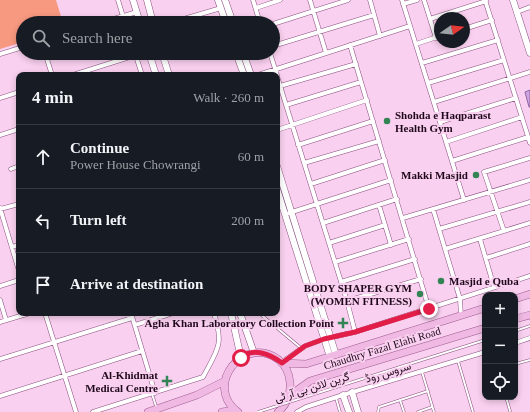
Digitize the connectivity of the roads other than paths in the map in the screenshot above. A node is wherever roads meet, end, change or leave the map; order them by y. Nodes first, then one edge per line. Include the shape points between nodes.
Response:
1 (118, 0) edge
2 (133, 0) edge
3 (147, 0) edge
4 (218, 0) edge
5 (225, 0) edge
6 (253, 0) edge
7 (280, 0) edge
8 (310, 0) edge
9 (348, 0) edge
10 (370, 0) edge
11 (417, 0) edge
12 (424, 0) edge
13 (485, 0) edge
14 (513, 0) edge
15 (265, 2) edge
16 (403, 2) edge
17 (221, 8) junction
18 (256, 8) junction
19 (530, 8) edge
20 (314, 11) junction
21 (137, 12) junction
22 (517, 12) junction
23 (374, 15) junction
24 (122, 16) joint
25 (138, 16) edge
26 (152, 16) edge
27 (194, 16) edge
28 (224, 16) edge
29 (231, 16) edge
30 (258, 16) edge
31 (430, 19) junction
32 (492, 20) junction
33 (280, 22) edge
34 (410, 26) junction
35 (470, 27) edge
36 (434, 28) edge
37 (320, 31) junction
38 (380, 36) junction
39 (434, 38) edge
40 (498, 40) junction
41 (280, 44) edge
42 (416, 44) junction
43 (350, 45) junction
44 (16, 49) edge
45 (326, 53) junction
46 (530, 53) edge
47 (0, 54) edge
48 (47, 60) edge
49 (118, 60) edge
50 (138, 60) edge
51 (151, 60) edge
52 (164, 60) edge
53 (239, 60) edge
54 (245, 60) edge
55 (272, 60) edge
56 (504, 60) junction
57 (356, 64) junction
58 (422, 64) junction
59 (275, 69) junction
60 (51, 72) edge
61 (82, 72) edge
62 (141, 72) edge
63 (155, 72) edge
64 (168, 72) edge
65 (243, 72) edge
66 (249, 72) edge
67 (266, 72) edge
68 (276, 72) edge
69 (530, 72) edge
70 (510, 79) junction
71 (361, 82) junction
72 (428, 84) junction
73 (280, 86) joint
74 (16, 93) edge
75 (0, 98) edge
76 (516, 98) junction
77 (367, 100) junction
78 (434, 102) junction
79 (286, 106) junction
80 (522, 117) junction
81 (373, 121) junction
82 (440, 122) junction
83 (292, 125) junction
84 (280, 129) edge
85 (16, 130) edge
86 (0, 135) edge
87 (528, 137) junction
88 (379, 141) junction
89 (446, 142) junction
90 (530, 143) edge
91 (298, 145) junction
92 (530, 158) edge
93 (385, 160) junction
94 (452, 162) junction
95 (304, 163) junction
96 (16, 167) edge
97 (11, 169) dead end
98 (280, 179) edge
99 (391, 180) junction
100 (530, 180) edge
101 (311, 184) junction
102 (490, 192) junction
103 (280, 196) edge
104 (397, 199) junction
105 (464, 200) junction
106 (530, 202) edge
107 (317, 204) junction
108 (16, 205) edge
109 (379, 205) junction
110 (0, 208) edge
111 (433, 209) junction
112 (497, 212) junction
113 (288, 214) junction
114 (403, 218) junction
115 (323, 223) junction
116 (530, 223) edge
117 (385, 225) junction
118 (439, 229) junction
119 (504, 231) junction
120 (480, 238) junction
121 (409, 239) junction
122 (329, 243) junction
123 (530, 244) edge
124 (391, 245) junction
125 (16, 246) edge
126 (12, 247) junction
127 (445, 249) junction
128 (486, 258) junction
129 (415, 259) junction
130 (16, 261) edge
131 (335, 262) junction
132 (530, 276) edge
133 (421, 279) junction
134 (16, 281) edge
135 (341, 282) junction
136 (0, 286) edge
137 (494, 287) junction
138 (530, 294) edge
139 (518, 298) edge
140 (460, 299) junction
141 (0, 302) edge
142 (347, 302) junction
143 (429, 309) junction
144 (482, 309) edge
145 (530, 314) edge
146 (20, 316) edge
147 (46, 316) edge
148 (129, 316) edge
149 (132, 316) edge
150 (164, 316) edge
151 (215, 316) edge
152 (232, 316) edge
153 (241, 316) edge
154 (263, 316) edge
155 (461, 316) junction
156 (518, 318) edge
157 (6, 320) junction
158 (0, 322) edge
159 (135, 325) junction
160 (530, 326) edge
161 (482, 329) edge
162 (518, 330) edge
163 (355, 332) junction
164 (331, 338) junction
165 (530, 338) edge
166 (324, 339) junction
167 (482, 341) edge
168 (518, 342) edge
169 (54, 343) junction
170 (301, 348) junction
171 (142, 352) junction
172 (254, 352) junction
173 (482, 353) edge
174 (333, 356) junction
175 (241, 358) junction
176 (0, 359) edge
177 (458, 360) junction
178 (530, 360) edge
179 (282, 363) junction
180 (518, 363) edge
181 (422, 371) junction
182 (65, 376) junction
183 (225, 381) junction
184 (428, 391) junction
185 (352, 392) junction
186 (153, 394) junction
187 (343, 395) junction
188 (0, 396) edge
189 (289, 396) junction
190 (336, 397) junction
191 (400, 400) junction
192 (507, 400) edge
193 (432, 407) junction
194 (157, 409) junction
195 (510, 410) dead end
196 (237, 411) edge
197 (76, 412) edge
198 (94, 412) edge
199 (148, 412) edge
200 (222, 412) edge
201 (258, 412) edge
202 (279, 412) edge
203 (297, 412) edge
204 (340, 412) edge
205 (349, 412) edge
206 (358, 412) edge
207 (378, 412) edge
208 (404, 412) edge
209 (418, 412) edge
210 (434, 412) edge
211 (473, 412) edge

1 - 24 street
2 - 21 street
3 - 26 street
4 - 17 street
5 - 29 street
6 - 18 street
7 - 15 street
8 - 20 street
9 - 20 street
10 - 23 street
11 - 16 street
12 - 31 street
13 - 31 street
13 - 32 street
14 - 22 street
15 - 18 street
16 - 34 street
17 - 27 street
17 - 28 street
18 - 30 street
19 - 22 street
20 - 33 street
20 - 37 street
21 - 24 street
21 - 25 street
22 - 46 street
23 - 37 street
23 - 38 street
31 - 36 street
32 - 35 street
32 - 40 street
34 - 38 street
34 - 42 street
37 - 41 street
37 - 45 street
38 - 43 street
39 - 42 street
40 - 56 street
40 - 58 street
42 - 58 street
43 - 45 street
43 - 57 street
44 - 47 street
45 - 59 street
48 - 60 street
49 - 61 street
50 - 62 street
51 - 63 street
52 - 64 street
53 - 65 street
54 - 66 street
55 - 59 street
56 - 70 street
56 - 72 street
57 - 71 street
57 - 73 street
58 - 72 street
59 - 67 street
59 - 68 street
69 - 70 street
70 - 76 street
70 - 78 street
71 - 77 street
71 - 79 street
72 - 78 street
73 - 79 street
74 - 75 street
76 - 80 street
76 - 82 street
77 - 81 street
77 - 83 street
78 - 82 street
79 - 83 street
80 - 87 street
80 - 89 street
81 - 88 street
81 - 91 street
82 - 89 street
83 - 84 street
83 - 91 street
85 - 86 street
87 - 90 street
87 - 94 street
88 - 93 street
88 - 95 street
89 - 94 street
91 - 95 street
92 - 102 street via 484,172
93 - 99 street
93 - 101 street
94 - 105 street
95 - 101 street
96 - 97 street
98 - 113 street
99 - 104 street
99 - 107 street
100 - 102 street
101 - 107 street
102 - 105 street
102 - 112 street
103 - 113 street
104 - 109 street
104 - 114 street
105 - 111 street
106 - 112 street
107 - 113 street
107 - 115 street
108 - 110 street
109 - 115 street
109 - 117 street
110 - 126 street
111 - 114 street
111 - 118 street
112 - 118 street
112 - 119 street
113 - 164 street
113 - 166 street
114 - 121 street
115 - 122 street
116 - 119 street
117 - 122 street
117 - 124 street
118 - 127 street
119 - 120 street
120 - 127 street
120 - 128 street
121 - 124 street
121 - 129 street
122 - 131 street
123 - 128 street
124 - 131 street
125 - 126 street
126 - 130 street
127 - 140 street
128 - 137 street
129 - 133 street
129 - 135 street
131 - 135 street
132 - 137 street
133 - 142 street
133 - 143 street
134 - 136 street
135 - 142 street
137 - 140 street
138 - 139 main road
140 - 143 street
140 - 155 street
141 - 157 street
142 - 163 street
143 - 163 street
144 - 155 main road, Chaudhry Fazal Elahi Road
145 - 156 main road
146 - 157 street
147 - 169 street
148 - 169 street
149 - 159 street
150 - 159 street
151 - 186 street via 220,340 203,377
152 - 175 street
153 - 172 street
154 - 170 lane
155 - 174 main road, Chaudhry Fazal Elahi Road
157 - 158 street
159 - 171 street
160 - 162 lane
161 - 189 main road, Chaudhry Fazal Elahi Road via 310,381
163 - 164 street
164 - 166 street
164 - 174 street
165 - 168 street
166 - 170 street
166 - 174 street
167 - 201 lane, گرین لائن بی آر ٹی, bridge
169 - 176 street
169 - 182 street
170 - 179 street
171 - 182 street
171 - 186 street
172 - 175 main road
172 - 179 main road via 274,356
173 - 177 street, سروس روڈ
174 - 179 main road, Chaudhry Fazal Elahi Road via 306,364
175 - 183 main road via 231,365
177 - 181 street, سروس روڈ
177 - 211 lane
178 - 180 lane
179 - 189 main road via 290,378
181 - 184 lane
181 - 185 street, سروس روڈ
182 - 188 street
182 - 197 street
183 - 194 main road via 197,395
183 - 196 main road via 226,396
184 - 191 lane
184 - 193 lane
185 - 187 street, سروس روڈ
185 - 206 street
186 - 194 lane
186 - 198 street
187 - 190 street, سروس روڈ
187 - 205 street
189 - 202 main road
190 - 203 street, سروس روڈ
190 - 204 lane
191 - 207 lane via 379,407
191 - 208 lane
192 - 195 lane
193 - 209 lane
193 - 210 lane
194 - 199 main road
196 - 200 main road

